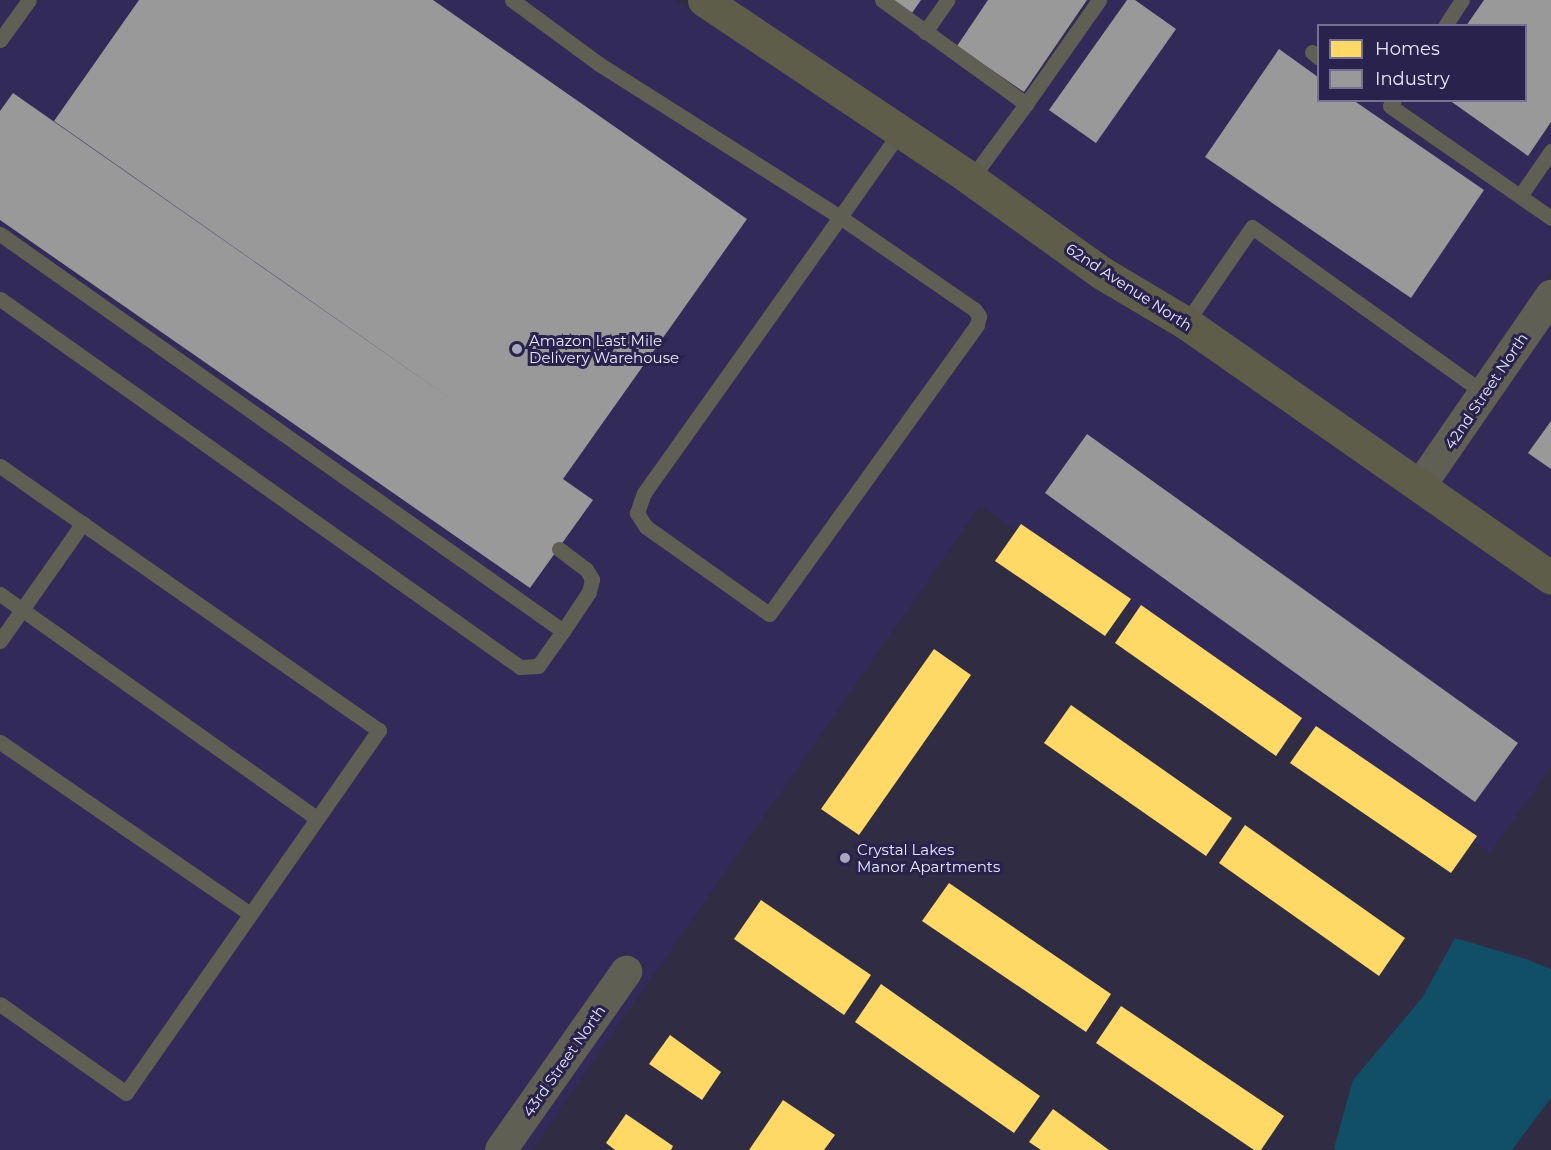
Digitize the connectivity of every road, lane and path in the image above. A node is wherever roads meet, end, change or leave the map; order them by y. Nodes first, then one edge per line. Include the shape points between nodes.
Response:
1 (28, 0) edge
2 (512, 0) edge
3 (704, 0) edge
4 (882, 0) edge
5 (947, 0) edge
6 (1099, 0) edge
7 (1462, 0) edge
8 (1445, 24) edge
9 (925, 32) junction
10 (0, 40) edge
11 (1389, 102) edge
12 (1026, 104) junction
13 (900, 132) junction
14 (1551, 151) edge
15 (971, 179) junction
16 (1520, 196) junction
17 (840, 217) junction
18 (1551, 218) edge
19 (0, 234) edge
20 (1551, 296) edge
21 (0, 299) edge
22 (1186, 323) junction
23 (1484, 393) junction
24 (0, 466) edge
25 (1420, 486) junction
26 (82, 523) junction
27 (559, 549) dead end
28 (1551, 578) edge
29 (0, 594) edge
30 (22, 609) junction
31 (563, 631) junction
32 (0, 641) edge
33 (0, 742) edge
34 (316, 818) junction
35 (250, 914) junction
36 (626, 972) dead end
37 (0, 1004) edge
38 (501, 1150) edge

1 - 10 lane
2 - 17 lane via 599,64
3 - 13 street, 62nd Avenue North
4 - 9 lane
5 - 9 lane
6 - 12 lane
7 - 8 lane
9 - 12 lane
11 - 16 lane
12 - 15 lane
13 - 15 street, 62nd Avenue North
13 - 17 lane
14 - 16 lane
15 - 22 street, 62nd Avenue North via 1102,273
16 - 18 lane
17 - 17 lane via 644,493 637,513 645,527 769,614 977,325 979,316
19 - 31 lane
20 - 23 street, 42nd Street North
21 - 31 lane via 520,667 538,666
22 - 23 lane via 1252,227
22 - 25 street, 62nd Avenue North
23 - 25 street, 42nd Street North
24 - 26 lane
25 - 28 street, 62nd Avenue North
26 - 30 lane
26 - 34 lane via 379,730
27 - 31 lane via 586,569 592,579 589,592
29 - 30 lane
30 - 32 lane
30 - 34 lane
33 - 35 lane
34 - 35 lane
35 - 37 lane via 126,1093
36 - 38 street, 43rd Street North

